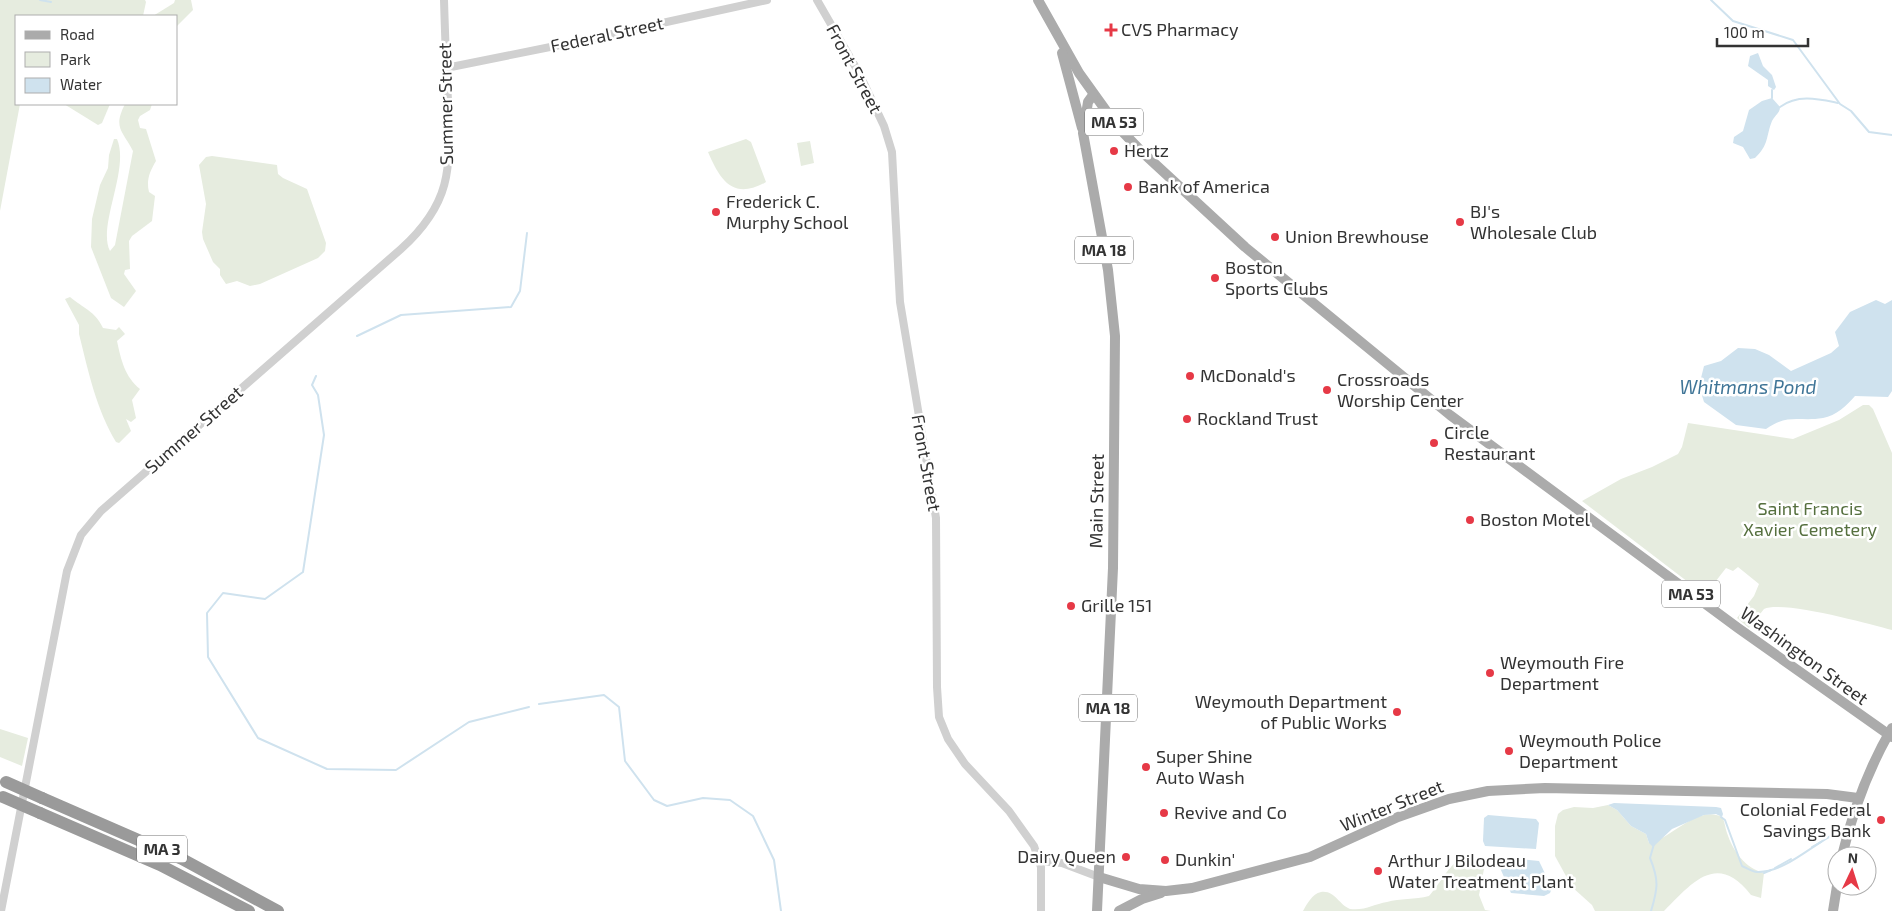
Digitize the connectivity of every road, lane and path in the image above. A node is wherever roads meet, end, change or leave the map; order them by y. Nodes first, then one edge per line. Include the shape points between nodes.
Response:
1 (444, 0) edge
2 (767, 0) edge
3 (816, 0) edge
4 (1038, 0) edge
5 (1056, 33) junction
6 (446, 68) junction
7 (1092, 92) junction
8 (1077, 113) junction
9 (1083, 132) junction
10 (1891, 733) edge
11 (3, 781) edge
12 (2, 797) edge
13 (1858, 798) junction
14 (1845, 846) edge
15 (1040, 861) junction
16 (1099, 877) junction
17 (1166, 891) junction
18 (1835, 896) edge
19 (2, 911) edge
20 (248, 911) edge
21 (278, 911) edge
22 (1042, 911) edge
23 (1097, 911) edge
24 (1119, 911) edge
25 (1833, 911) edge

1 - 6 street, Summer Street
2 - 6 street, Federal Street
3 - 15 street, Front Street via 858,73 884,126 892,152 900,302 936,518 939,717 948,739 965,764 1024,829
4 - 5 main road, Washington Street / MA 53
5 - 7 main road, Washington Street / MA 53
5 - 8 main road
6 - 19 street, Summer Street via 448,173 437,206 422,228 101,511 81,535 65,579
7 - 8 main road via 1080,101
7 - 9 main road, Main Street / MA 18
7 - 10 main road, Washington Street / MA 53 via 1137,148 1228,232 1428,398 1730,623
8 - 9 main road, MA 18
9 - 16 main road, Main Street / MA 18 via 1108,270 1115,336 1112,578
10 - 13 main road
11 - 21 highway, MA 3, bridge via 176,856
12 - 20 highway, MA 3, bridge via 165,867
13 - 14 main road
13 - 17 main road, Winter Street via 1827,794 1566,788 1488,791 1418,809 1297,862 1192,888
15 - 16 street, Winter Street via 1062,863
15 - 22 street, Front Street
16 - 17 main road, Winter Street via 1139,889
16 - 23 main road, Main Street / MA 18
17 - 24 main road
18 - 25 main road

